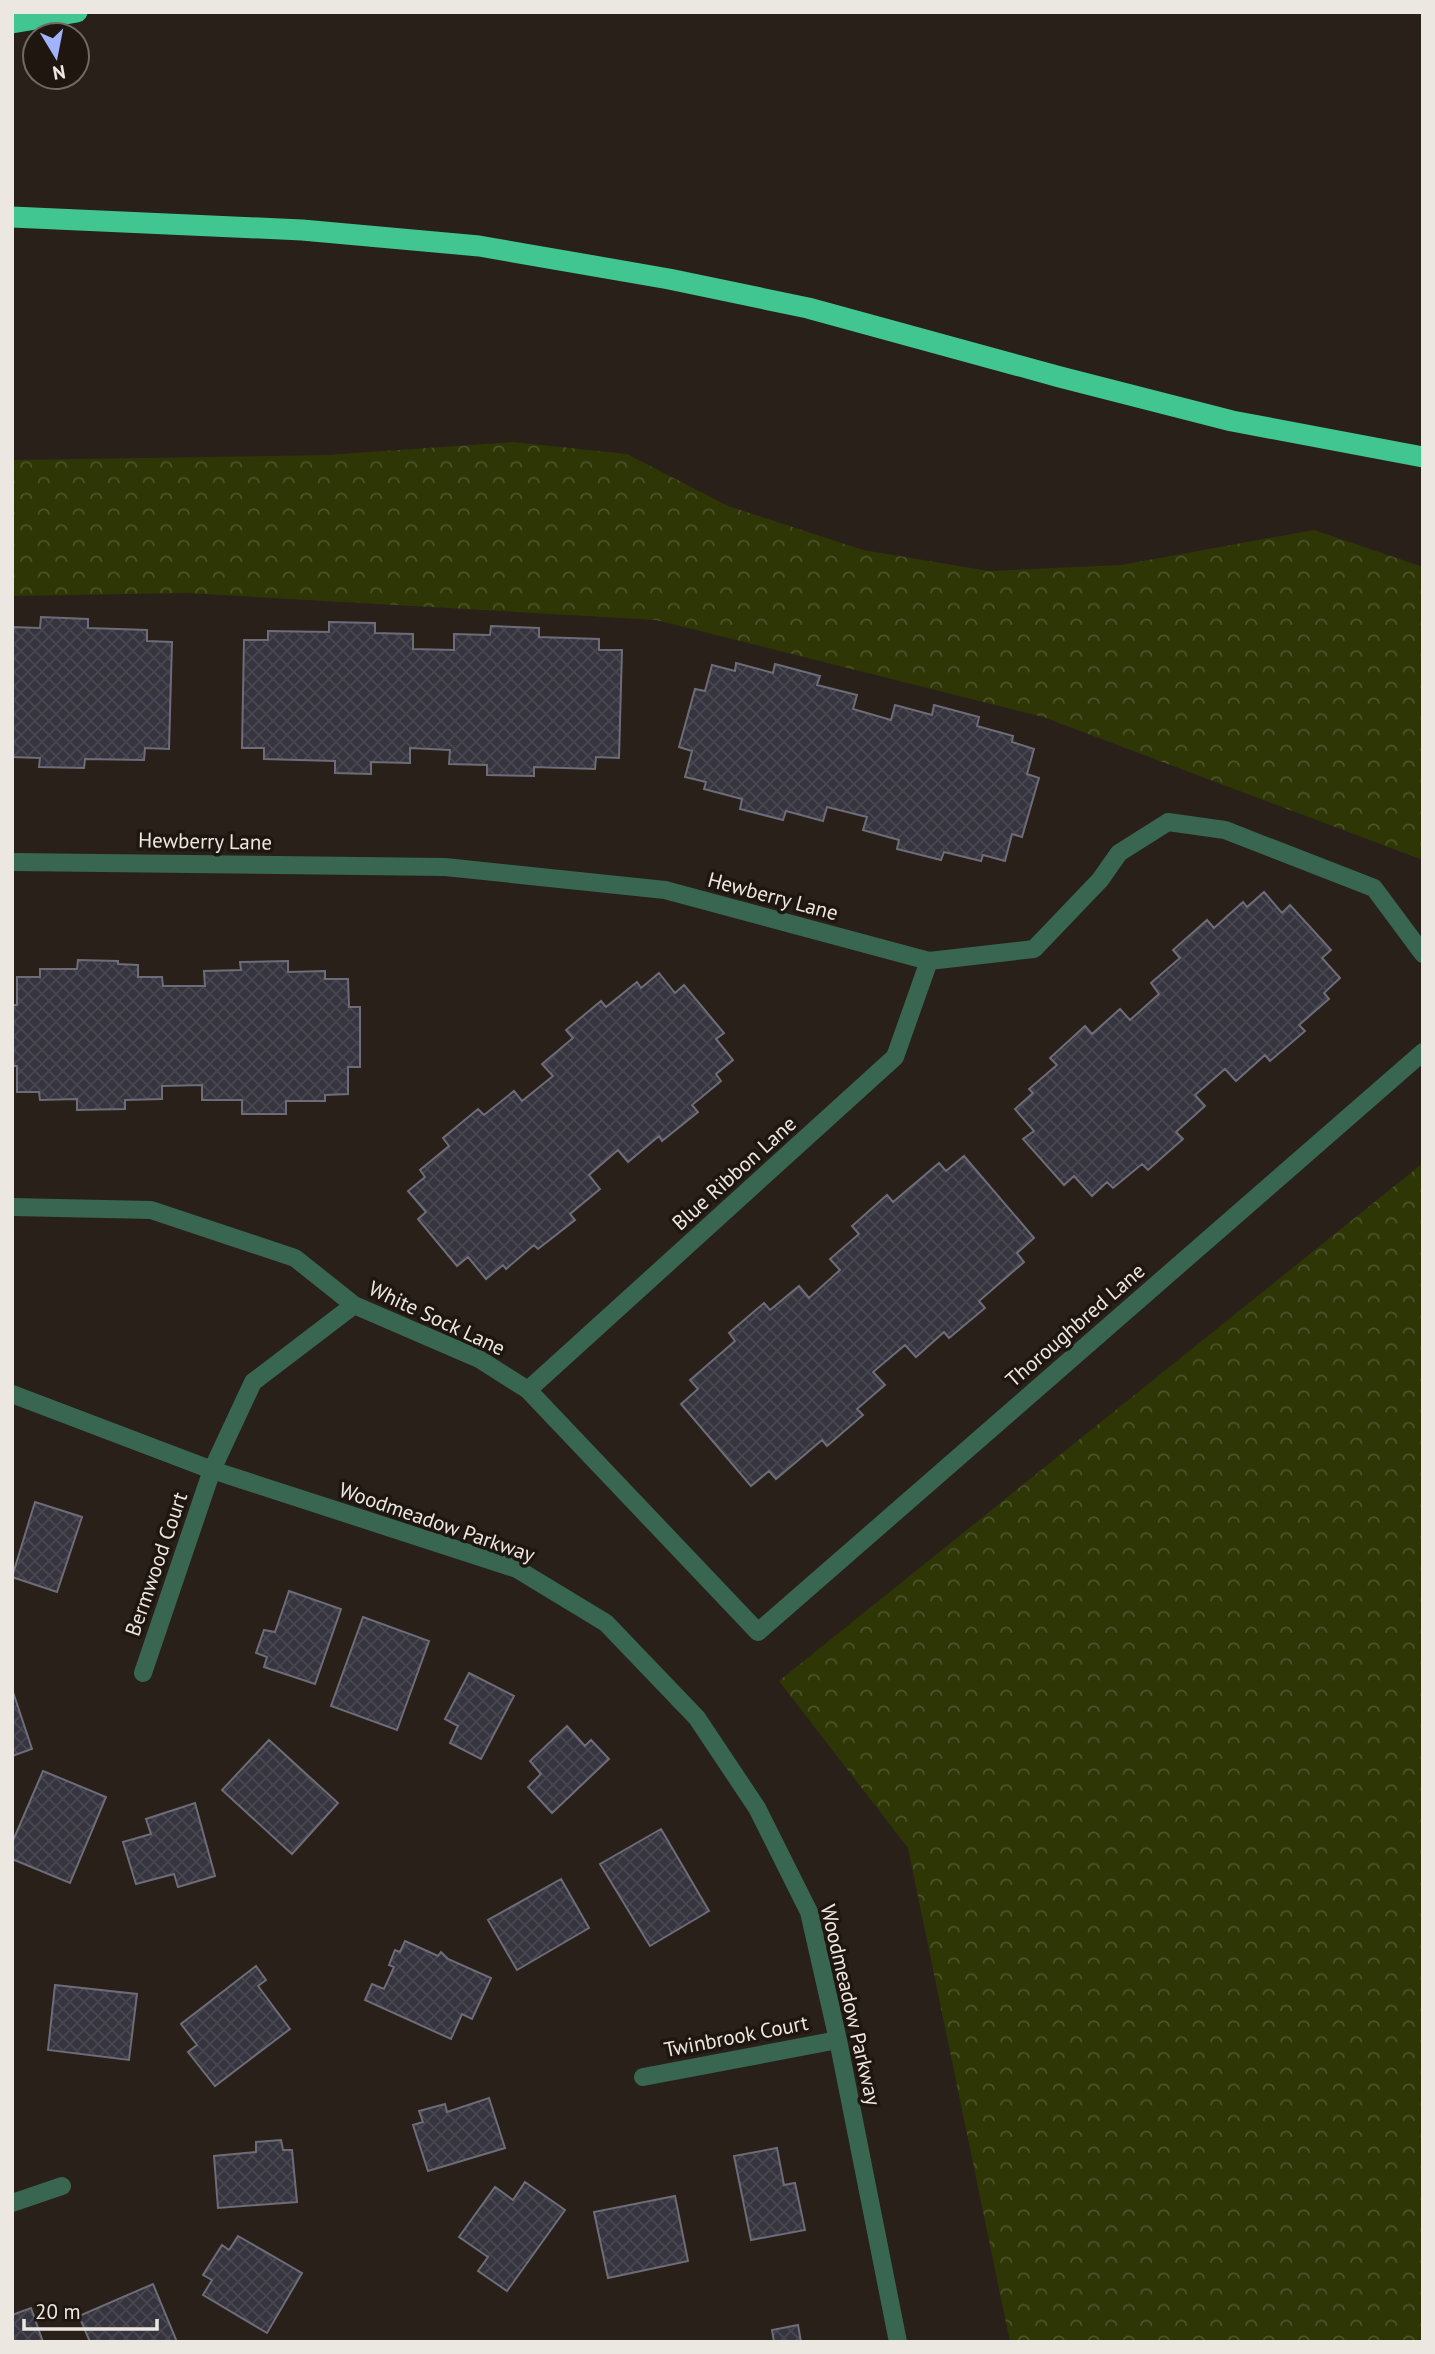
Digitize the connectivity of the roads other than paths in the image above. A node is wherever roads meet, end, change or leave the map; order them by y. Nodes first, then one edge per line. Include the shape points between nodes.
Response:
1 (77, 12) edge
2 (12, 23) edge
3 (12, 217) edge
4 (1423, 457) edge
5 (12, 862) edge
6 (1423, 954) edge
7 (929, 961) junction
8 (1423, 1052) edge
9 (12, 1207) edge
10 (355, 1306) junction
11 (528, 1390) junction
12 (12, 1394) edge
13 (212, 1470) junction
14 (758, 1632) joint
15 (142, 1672) dead end
16 (838, 2040) junction
17 (643, 2077) dead end
18 (62, 2186) dead end
19 (12, 2203) edge
20 (898, 2342) edge

1 - 2 highway
3 - 4 highway via 302,230 480,246 808,308 1232,421
5 - 7 street, Hewberry Lane via 445,867 665,890
6 - 7 street, Hewberry Lane via 1374,888 1224,830 1168,822 1119,853 1100,880 1034,949
7 - 11 street, Blue Ribbon Lane via 895,1057
8 - 14 street, Thoroughbred Lane
9 - 10 street, White Sock Lane via 151,1210 295,1258
10 - 11 street, White Sock Lane via 479,1359
10 - 13 street, Bermwood Court via 253,1382
11 - 14 street, White Sock Lane
12 - 13 street, Woodmeadow Parkway
13 - 15 street, Bermwood Court
13 - 16 street, Woodmeadow Parkway via 517,1569 606,1623 696,1718 757,1808 808,1912
16 - 17 street, Twinbrook Court
16 - 20 street, Woodmeadow Parkway
18 - 19 street

